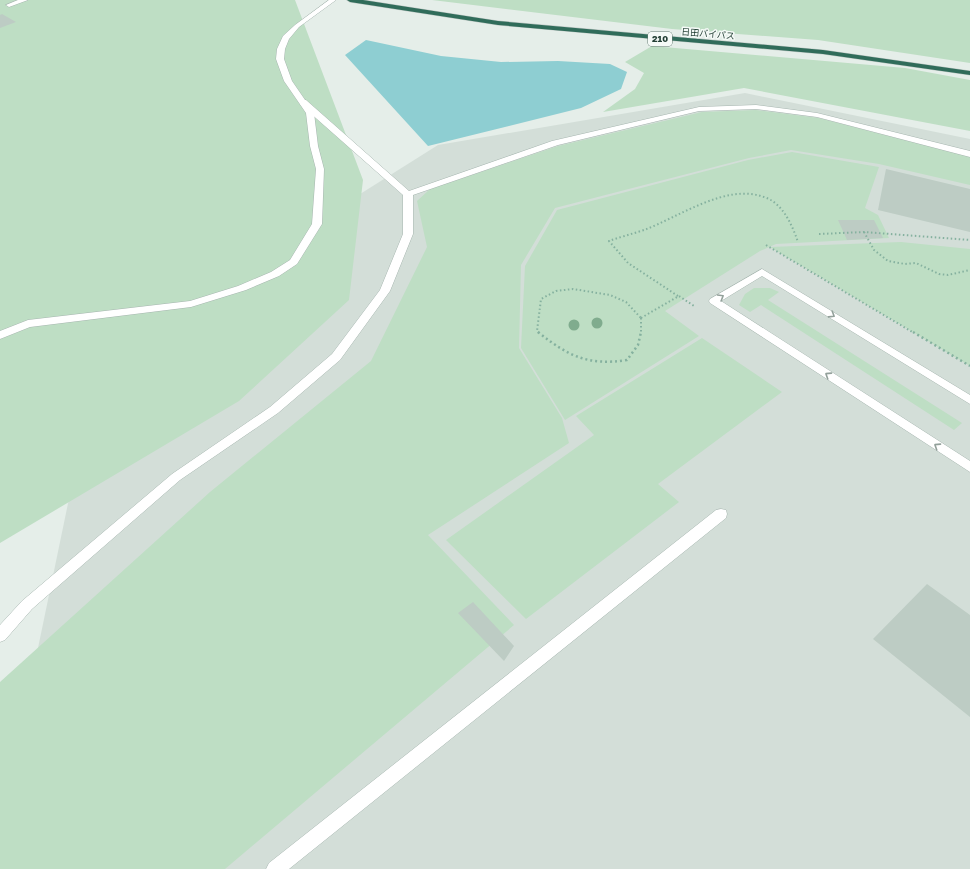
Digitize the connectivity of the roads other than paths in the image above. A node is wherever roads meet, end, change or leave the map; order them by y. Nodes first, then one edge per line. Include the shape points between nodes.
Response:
1 (25, 0) edge
2 (333, 0) edge
3 (350, 0) edge
4 (9, 5) dead end
5 (970, 73) edge
6 (303, 102) junction
7 (970, 154) edge
8 (408, 194) junction
9 (0, 335) edge
10 (970, 400) edge
11 (970, 467) edge
12 (721, 514) dead end
13 (0, 635) edge
14 (275, 869) edge

1 - 4 street
2 - 6 street via 298,26 286,38 281,49 280,59 288,81
3 - 5 highway, 日田バイパス / 210 via 498,23 823,52
6 - 8 street
6 - 9 street via 310,113 320,169 318,224 294,262 275,274 242,288 190,304 28,324
7 - 8 street via 817,115 756,107 699,109 555,143
8 - 13 street via 408,234 385,291 336,356 274,410 176,477 27,605
11 -> 10 street via 714,301 762,272
12 - 14 street

